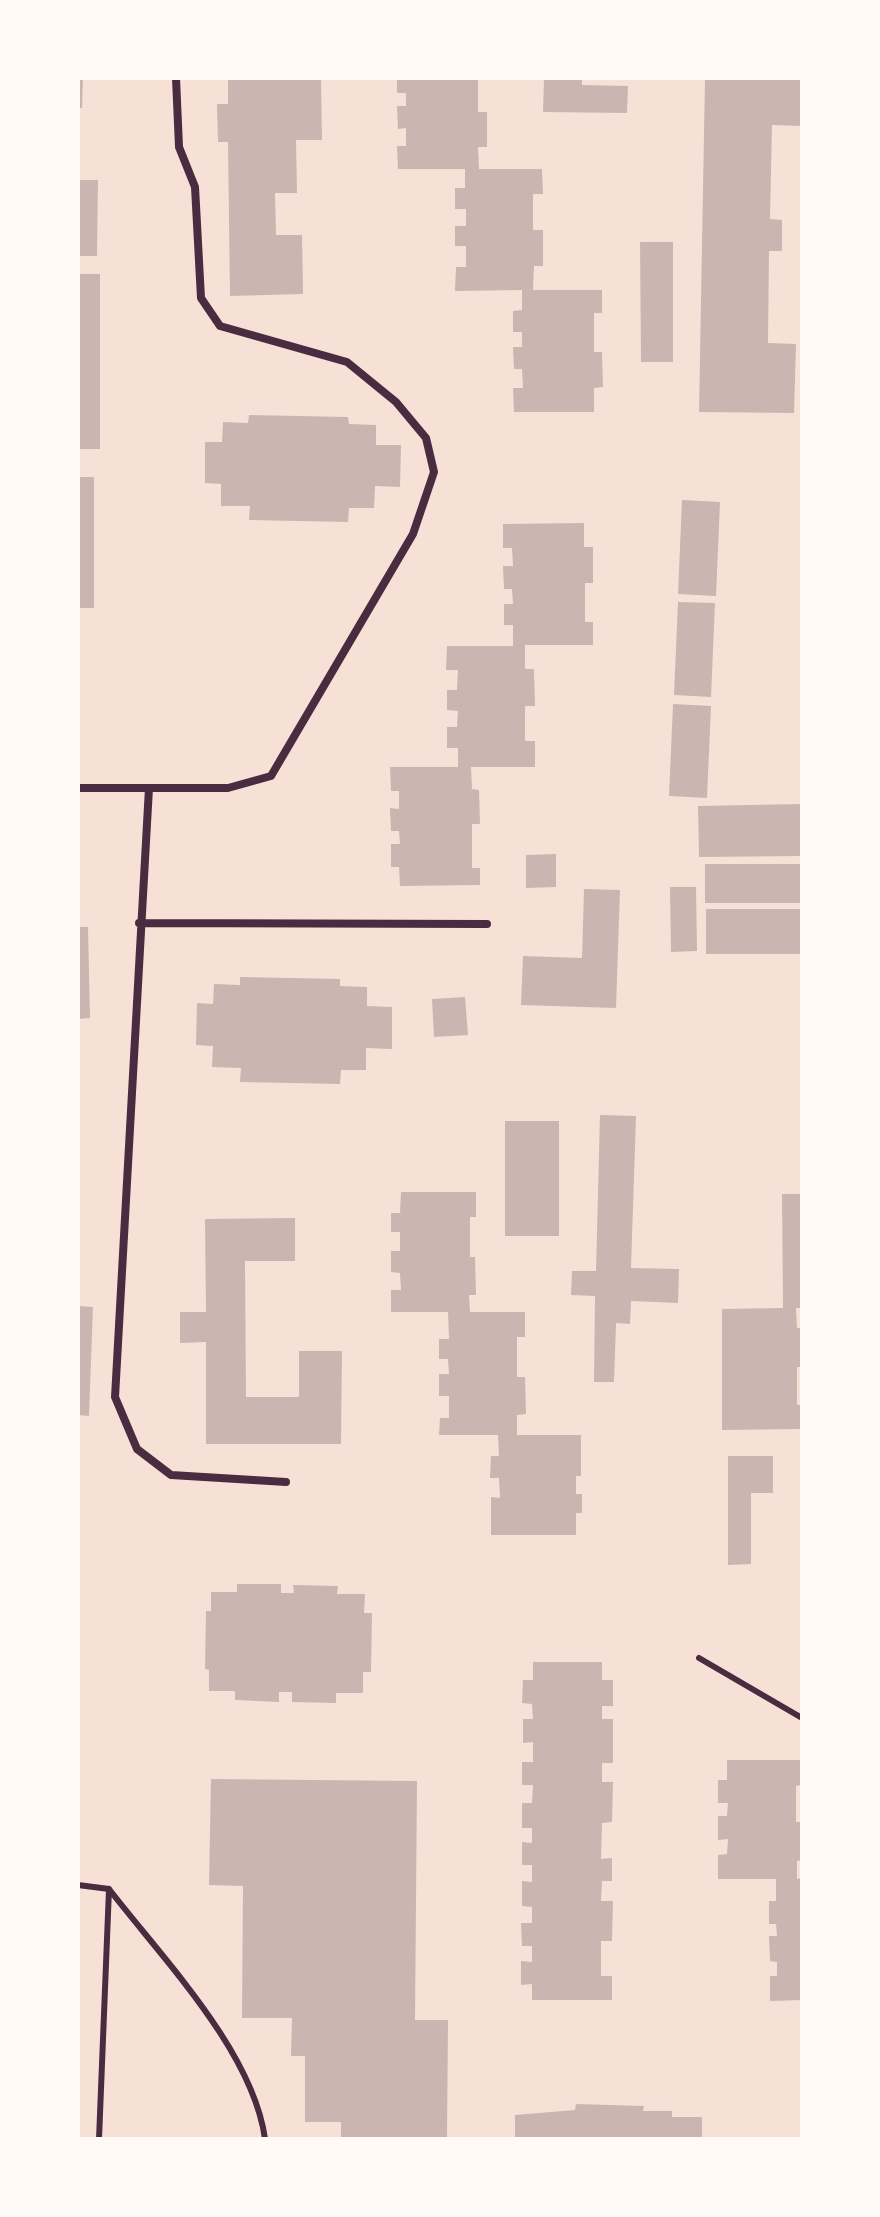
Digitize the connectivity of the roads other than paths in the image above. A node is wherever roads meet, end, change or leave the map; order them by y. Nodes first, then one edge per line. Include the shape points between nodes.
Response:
1 (176, 78) edge
2 (78, 788) edge
3 (149, 788) junction
4 (139, 923) junction
5 (487, 924) dead end
6 (286, 1482) dead end
7 (699, 1658) dead end
8 (802, 1718) edge
9 (78, 1885) edge
10 (109, 1889) junction
11 (99, 2139) edge
12 (265, 2139) edge

1 - 3 street via 179,147 195,187 201,298 220,326 347,362 396,402 426,438 434,472 413,534 271,776 228,788
2 - 3 street
3 - 4 street
4 - 5 street
4 - 6 street via 115,1397 137,1449 171,1475
7 - 8 lane
9 - 10 lane
10 - 11 lane
10 - 12 lane via 226,2040 261,2111

